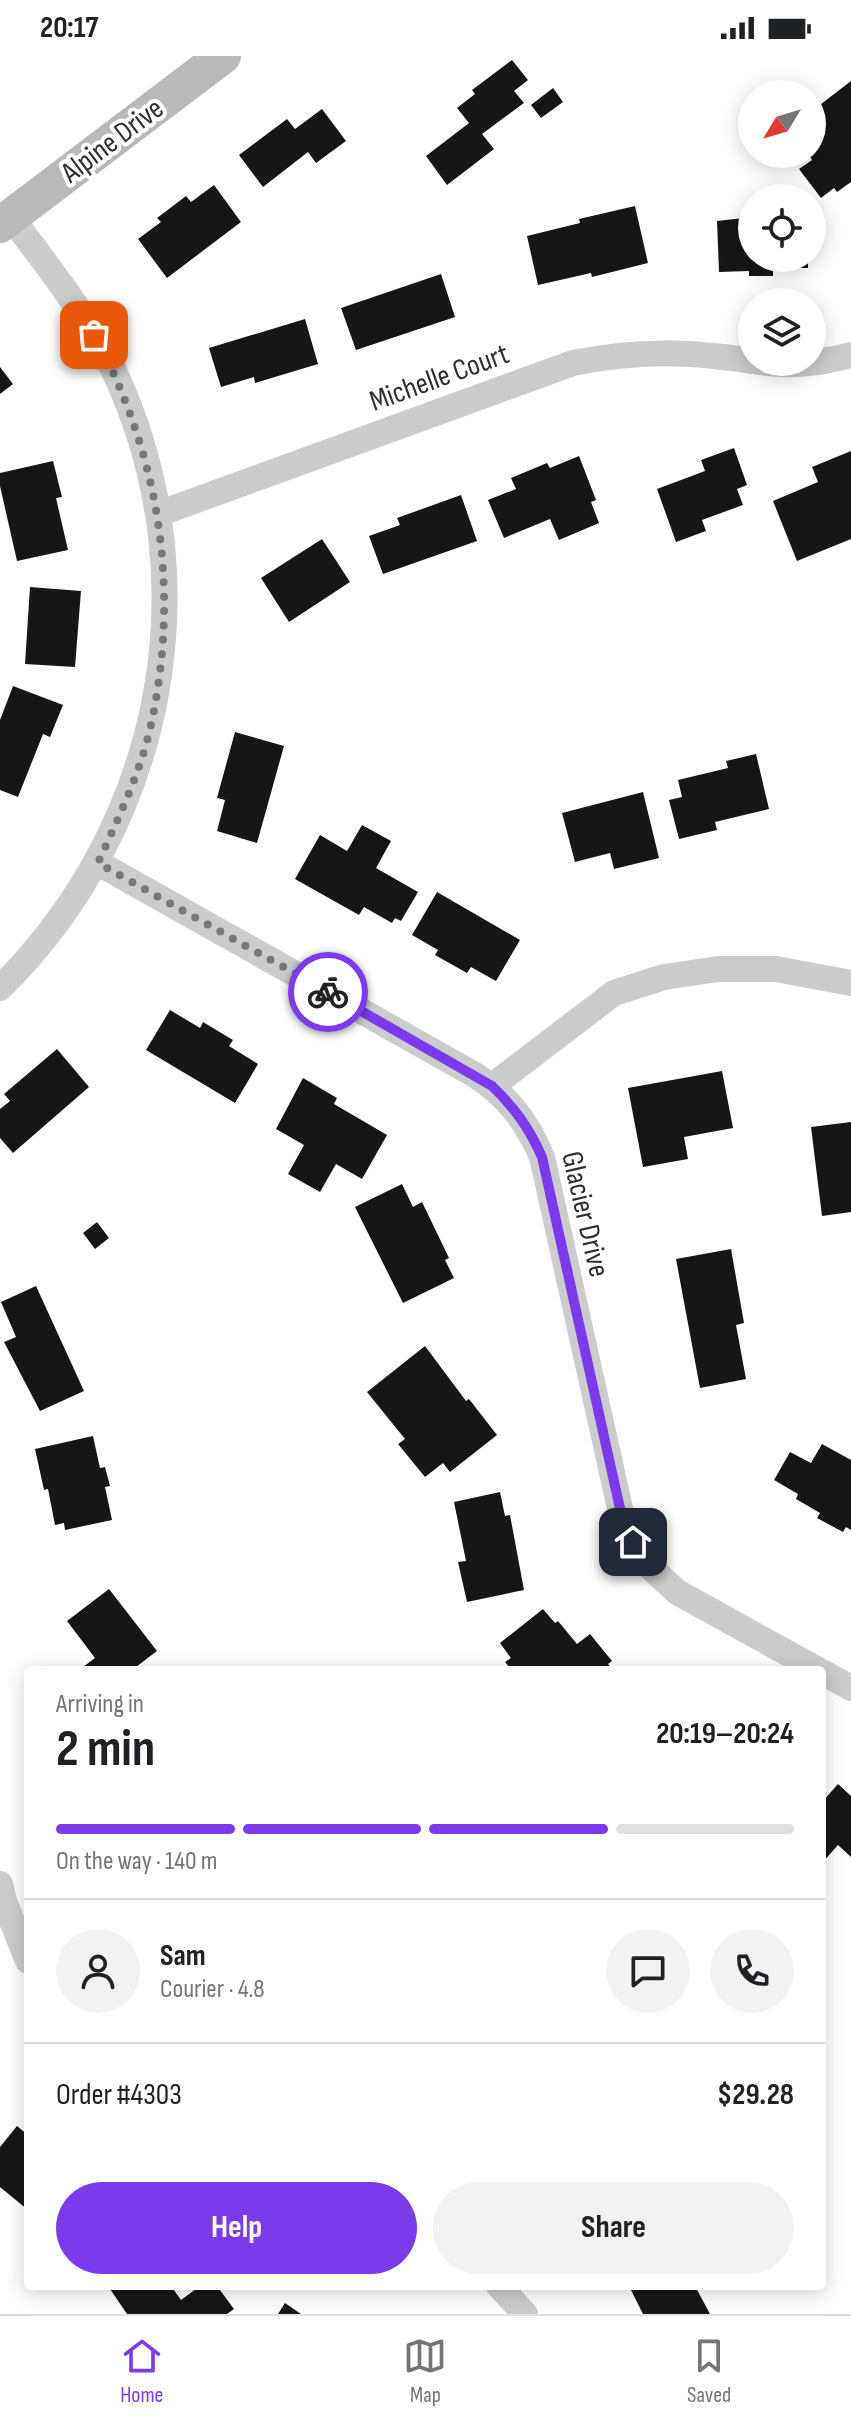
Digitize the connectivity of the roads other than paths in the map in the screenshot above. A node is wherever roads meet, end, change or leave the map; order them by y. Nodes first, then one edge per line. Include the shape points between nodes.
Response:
1 (223, 56) edge
2 (6, 221) edge
3 (851, 355) edge
4 (738, 359) edge
5 (826, 361) edge
6 (158, 514) junction
7 (98, 863) junction
8 (851, 983) edge
9 (0, 988) edge
10 (492, 1086) junction
11 (811, 1666) edge
12 (826, 1674) edge
13 (851, 1688) edge
14 (0, 1884) edge
15 (24, 1951) edge
16 (503, 2290) edge
17 (525, 2314) edge

1 - 2 street, Alpine Drive
2 - 6 street via 83,316 115,373 142,443
3 - 5 street
4 - 6 street, Michelle Court via 666,351 573,363
6 - 7 street via 165,572 164,647 152,721 130,793
7 - 9 street via 69,909
7 - 10 street, Glacier Drive
8 - 10 street via 776,969 718,969 664,977 614,993
10 - 11 street, Glacier Drive via 530,1129 542,1157 621,1513 633,1542 677,1592
12 - 13 street, Glacier Drive
14 - 15 street
16 - 17 street

